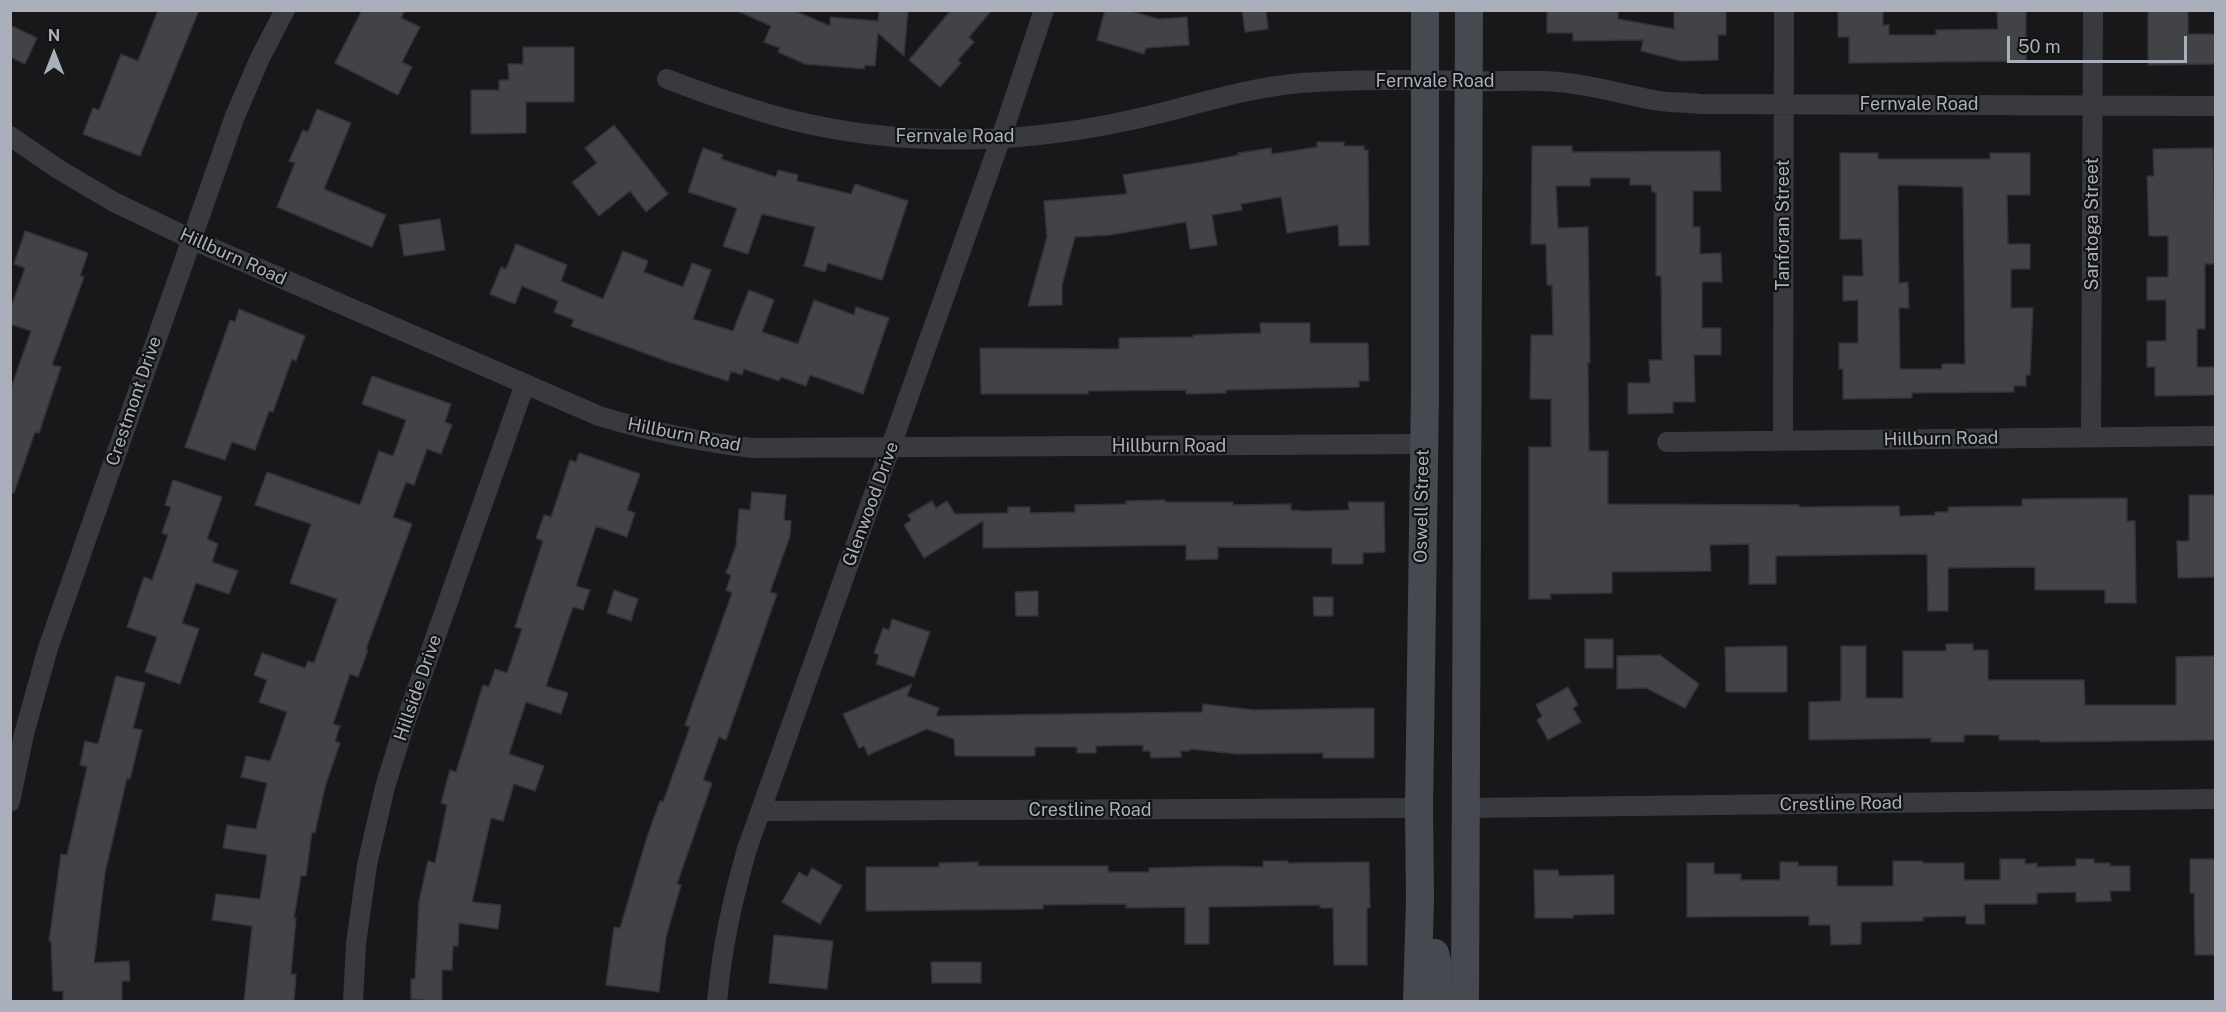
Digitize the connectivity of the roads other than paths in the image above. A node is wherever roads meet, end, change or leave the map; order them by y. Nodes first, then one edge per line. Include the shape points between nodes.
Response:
1 (285, 10) edge
2 (1044, 10) edge
3 (1425, 10) edge
4 (1469, 10) edge
5 (1784, 10) edge
6 (2093, 10) edge
7 (667, 79) dead end
8 (1425, 80) junction
9 (1469, 81) junction
10 (1784, 104) junction
11 (2092, 105) junction
12 (2216, 106) edge
13 (10, 136) edge
14 (1001, 138) junction
15 (191, 239) junction
16 (525, 384) junction
17 (2216, 436) edge
18 (2091, 437) junction
19 (1783, 440) junction
20 (1667, 442) dead end
21 (1423, 444) junction
22 (891, 448) junction
23 (2216, 799) edge
24 (10, 802) edge
25 (1419, 808) junction
26 (1466, 808) junction
27 (761, 811) junction
28 (1420, 899) junction
29 (352, 1002) edge
30 (717, 1002) edge
31 (1417, 1002) edge
32 (1437, 1002) edge
33 (1465, 1002) edge

1 - 15 street, Crestmont Drive via 235,116
2 - 14 street, Glenwood Drive
3 - 8 main road, Oswell Street
4 - 9 main road
5 - 10 street, Tanforan Street
6 - 11 street, Saratoga Street
7 - 14 street, Fernvale Road via 737,105 851,132 915,138
8 - 9 street, Fernvale Road
8 - 14 street, Fernvale Road via 1298,84 1230,94 1128,121
8 - 21 main road, Oswell Street
9 - 10 street, Fernvale Road via 1559,82 1700,104
9 - 26 main road
10 - 11 street, Fernvale Road
10 - 19 street, Tanforan Street
11 - 12 street, Fernvale Road
11 - 18 street, Saratoga Street
13 - 15 street, Hillburn Road via 114,202
14 - 22 street, Glenwood Drive
15 - 16 street, Hillburn Road
15 - 24 street, Crestmont Drive via 48,648
16 - 22 street, Hillburn Road via 600,416 706,443 753,448
16 - 29 street, Hillside Drive via 385,787 367,865
17 - 18 street, Hillburn Road
18 - 19 street, Hillburn Road
19 - 20 street, Hillburn Road
21 - 22 street, Hillburn Road
21 - 25 main road, Oswell Street
22 - 27 street, Glenwood Drive
23 - 26 street, Crestline Road
25 - 27 street, Crestline Road
25 - 28 main road, Oswell Street
26 - 33 main road
27 - 30 street, Glenwood Drive via 731,904
28 - 31 main road, Oswell Street
28 - 32 main road via 1437,961

